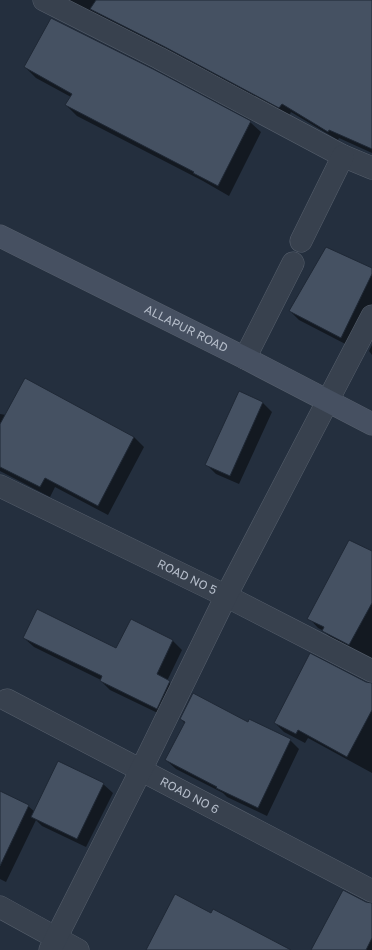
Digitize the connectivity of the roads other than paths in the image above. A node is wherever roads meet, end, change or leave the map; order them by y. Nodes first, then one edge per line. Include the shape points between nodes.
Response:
1 (44, 0) edge
2 (343, 156) junction
3 (372, 168) edge
4 (0, 236) edge
5 (301, 241) dead end
6 (293, 263) dead end
7 (372, 316) edge
8 (245, 358) junction
9 (328, 402) junction
10 (372, 424) edge
11 (0, 486) edge
12 (226, 596) junction
13 (372, 671) edge
14 (6, 700) dead end
15 (141, 770) junction
16 (372, 890) edge
17 (0, 907) edge
18 (53, 944) edge
19 (78, 950) edge

1 - 2 street
2 - 3 street
2 - 5 street
4 - 8 main road, ALLAPUR ROAD
6 - 8 street
7 - 9 street
8 - 9 main road, ALLAPUR ROAD
9 - 10 main road, ALLAPUR ROAD
9 - 12 street
11 - 12 street, ROAD NO 5
12 - 13 street, ROAD NO 5
12 - 15 street
14 - 15 street, ROAD NO 6
15 - 16 street, ROAD NO 6
15 - 18 street
17 - 18 street
18 - 19 street

